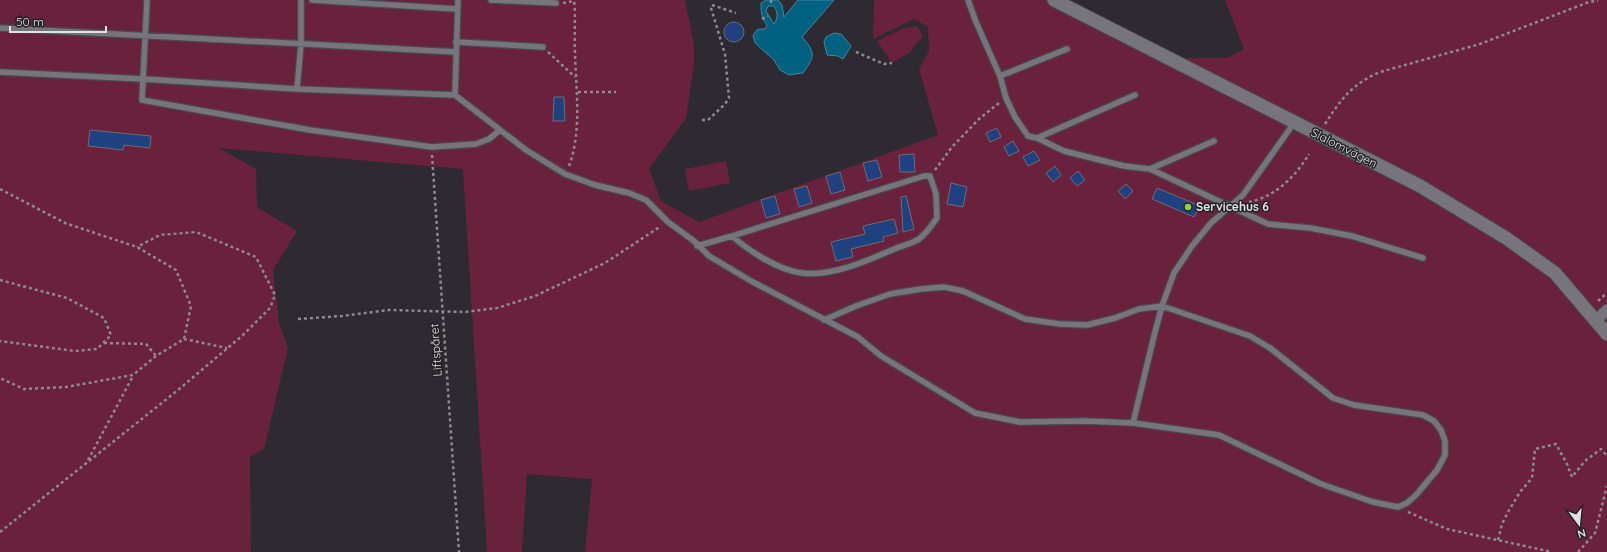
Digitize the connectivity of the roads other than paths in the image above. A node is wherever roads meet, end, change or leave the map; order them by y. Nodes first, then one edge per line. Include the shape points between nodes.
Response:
1 (147, 0) edge
2 (301, 0) edge
3 (312, 0) edge
4 (458, 0) edge
5 (491, 0) edge
6 (968, 0) edge
7 (1054, 0) edge
8 (556, 3) dead end
9 (458, 9) junction
10 (0, 28) edge
11 (145, 36) junction
12 (456, 42) junction
13 (301, 44) junction
14 (543, 47) road end
15 (1067, 49) dead end
16 (456, 52) junction
17 (0, 72) edge
18 (1000, 76) junction
19 (143, 79) junction
20 (297, 89) junction
21 (454, 95) junction
22 (1135, 95) dead end
23 (1294, 122) junction
24 (500, 130) junction
25 (1038, 138) junction
26 (1214, 141) dead end
27 (1150, 169) junction
28 (1228, 206) junction
29 (732, 236) junction
30 (697, 246) junction
31 (1422, 258) dead end
32 (1162, 306) junction
33 (1607, 310) edge
34 (824, 320) junction
35 (1596, 320) junction
36 (1607, 334) edge
37 (1133, 423) junction

1 - 11 lane
2 - 13 lane
3 - 9 lane
4 - 9 lane
5 - 8 lane
6 - 18 lane
7 - 23 street, Slalomvägen
9 - 12 lane
10 - 11 lane
11 - 13 lane
11 - 19 lane
12 - 14 lane
12 - 16 lane
13 - 16 lane
13 - 20 lane
15 - 18 lane
16 - 21 lane
17 - 19 lane
18 - 25 lane via 1015,118 1028,136
19 - 20 lane
19 - 24 lane via 142,100 310,130 432,147 476,144 489,140
20 - 21 lane
21 - 24 lane
22 - 25 lane
23 - 28 lane via 1242,195
23 - 35 street, Slalomvägen via 1420,186 1506,238 1555,274
24 - 30 lane via 526,150 566,174 646,200
25 - 27 lane via 1064,150 1124,166
26 - 27 lane
27 - 28 lane
28 - 31 lane via 1268,224 1352,236
28 - 32 lane via 1211,223 1177,267
29 - 29 lane via 772,263 801,273 819,273 849,267 920,239 937,218 936,194 930,176 924,176
29 - 30 lane
30 - 34 lane via 724,266
32 - 34 lane via 1139,309 1086,325 1060,324 1025,319 963,291 944,287 890,294
32 - 37 lane
32 - 37 lane via 1250,336 1270,348 1333,398 1354,405 1423,415 1434,421 1441,430 1445,441 1445,455 1437,470 1416,495 1398,508 1320,484 1219,435
33 - 35 street
34 - 37 lane via 858,337 881,356 975,413 1020,422
35 - 36 street, Slalomvägen

